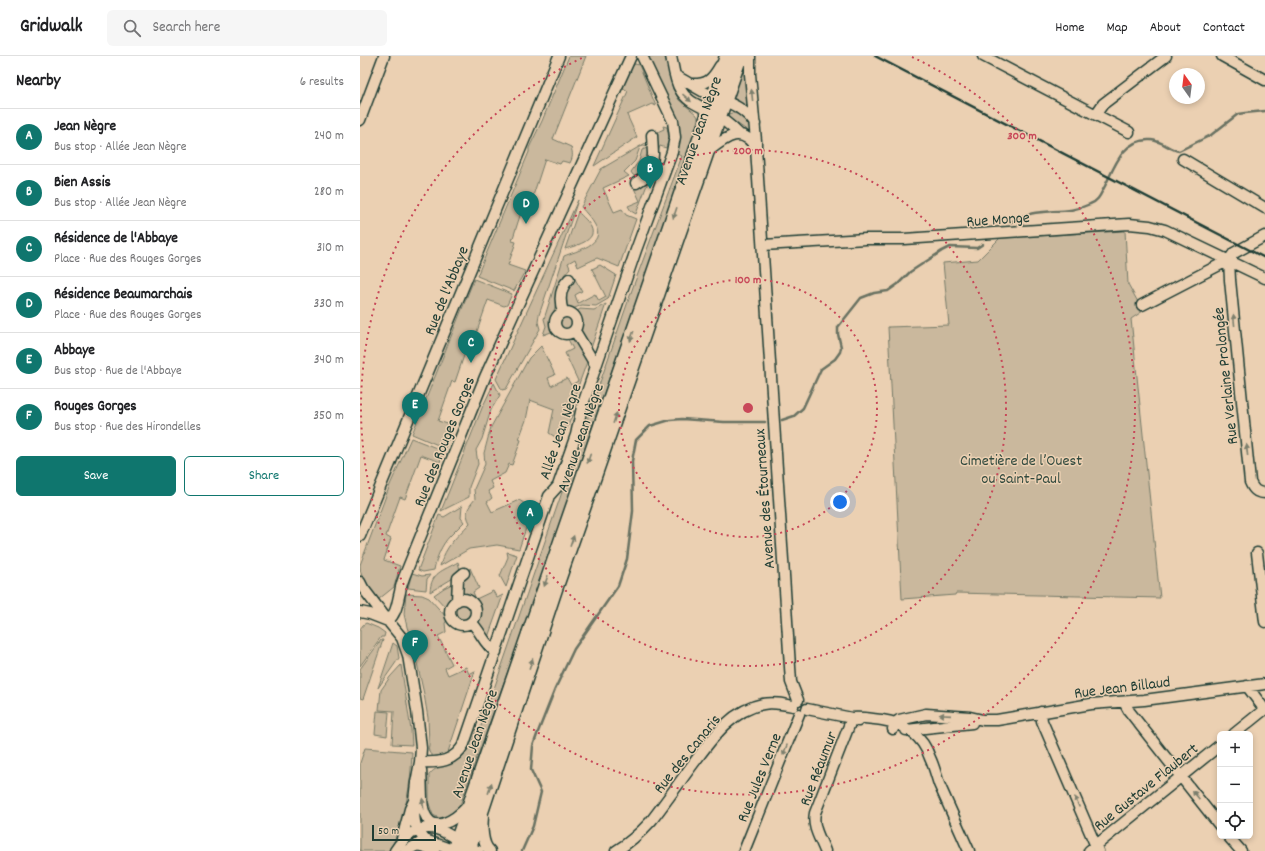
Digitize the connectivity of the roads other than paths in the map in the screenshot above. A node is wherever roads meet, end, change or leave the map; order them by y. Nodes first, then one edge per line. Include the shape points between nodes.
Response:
1 (384, 56) edge
2 (559, 56) edge
3 (631, 56) edge
4 (642, 56) edge
5 (671, 56) edge
6 (726, 56) edge
7 (740, 56) edge
8 (750, 56) edge
9 (983, 56) edge
10 (1166, 56) edge
11 (1222, 56) edge
12 (676, 76) junction
13 (1265, 80) edge
14 (688, 84) junction
15 (719, 99) junction
16 (714, 114) junction
17 (1096, 114) junction
18 (360, 120) edge
19 (755, 124) junction
20 (1129, 132) dead end
21 (739, 134) junction
22 (652, 135) dead end
23 (756, 148) junction
24 (707, 152) junction
25 (1183, 159) dead end
26 (652, 166) junction
27 (664, 170) junction
28 (636, 183) dead end
29 (1265, 208) edge
30 (1265, 236) edge
31 (763, 246) junction
32 (1229, 260) junction
33 (1265, 278) edge
34 (569, 279) dead end
35 (1142, 305) dead end
36 (563, 312) junction
37 (575, 331) junction
38 (596, 366) junction
39 (1265, 493) edge
40 (360, 536) edge
41 (1258, 553) dead end
42 (464, 573) dead end
43 (360, 582) edge
44 (457, 601) junction
45 (360, 612) edge
46 (388, 621) junction
47 (471, 622) junction
48 (1265, 622) edge
49 (496, 652) junction
50 (1265, 684) edge
51 (1247, 686) junction
52 (1124, 702) junction
53 (799, 707) junction
54 (1265, 709) edge
55 (1041, 712) junction
56 (852, 718) junction
57 (983, 720) junction
58 (928, 727) junction
59 (898, 728) junction
60 (1238, 731) edge
61 (924, 746) junction
62 (1217, 747) edge
63 (420, 762) junction
64 (932, 766) junction
65 (1181, 777) junction
66 (414, 801) junction
67 (469, 805) junction
68 (484, 806) junction
69 (1217, 822) edge
70 (440, 827) junction
71 (417, 831) junction
72 (1230, 839) edge
73 (402, 840) junction
74 (421, 843) junction
75 (455, 848) edge
76 (1094, 849) edge
77 (472, 850) edge
78 (395, 851) edge
79 (406, 851) edge
80 (434, 851) edge
81 (490, 851) edge
82 (616, 851) edge
83 (744, 851) edge
84 (825, 851) edge
85 (969, 851) edge
86 (1240, 851) edge

1 - 18 street
2 - 40 street, Rue de l'Abbaye
3 - 46 street, Rue des Rouges Gorges via 485,377 407,570 397,609
4 - 27 street, Allée Jean Nègre via 673,121 675,131 672,152
5 - 12 street
6 - 14 street via 716,74 708,82 701,85
6 - 15 main road, Avenue Jean Nègre
7 - 15 main road, Avenue Jean Nègre
19 -> 8 street, Avenue des Étourneaux
9 - 17 street
10 - 17 street via 1103,104
11 - 13 street
12 - 14 street
12 -> 16 street via 682,94 693,104
14 - 15 street
15 - 16 main road, Avenue Jean Nègre
15 - 19 street via 748,114
16 - 21 street
16 - 24 main road, Avenue Jean Nègre
16 -> 67 main road, Avenue Jean Nègre
17 - 20 street
19 - 23 street, Avenue des Étourneaux
21 - 23 street via 746,137
21 - 24 street via 727,138
22 - 26 street
23 - 31 street, Avenue des Étourneaux
68 -> 24 main road, Avenue Jean Nègre via 555,589
25 - 29 street
26 - 27 street
26 - 28 street via 645,177
27 - 38 street, Allée Jean Nègre
30 - 32 street via 1234,253
31 - 32 street, Rue Monge via 1129,224 1165,230
31 - 53 street, Avenue des Étourneaux via 791,682
32 - 33 street, Rue Monge
32 - 35 street
39 -> 32 street, Rue Verlaine Prolongée via 1257,492 1250,482
34 - 36 street via 564,284 560,299
36 - 37 street via 570,312 576,316 578,324
36 - 37 street via 555,320 556,327 560,333 568,334
37 - 38 street
38 - 49 street, Allée Jean Nègre via 582,407 576,435 558,486 549,496
41 - 48 street
42 - 44 street via 458,578
43 - 46 street
44 - 47 street via 469,600 475,607 476,615
44 - 47 street via 450,610 451,618 464,625
45 - 46 street
46 - 63 street via 402,638 408,655 418,710
47 - 49 street via 478,628 489,648
49 - 63 street, Allée Jean Nègre via 462,749 446,761
50 - 51 street, Rue Jean Billaud
51 - 52 street, Rue Jean Billaud
51 - 54 street
52 - 55 street, Rue Jean Billaud
52 - 65 street via 1128,711
53 - 56 street
53 - 82 street, Rue des Canaris via 775,703 762,704 728,722 714,736 650,822
53 -> 83 street, Rue Jules Verne
54 - 60 street
55 - 57 street, Rue Jean Billaud
76 -> 55 street via 1042,721
56 - 59 street via 861,717
56 - 84 street, Rue Réaumur via 813,821
57 - 58 street
57 -> 59 street via 926,714 899,720
58 - 59 street
58 - 61 street via 923,736
59 - 61 street via 916,735
59 - 64 street via 914,742
61 - 64 street
62 - 65 street, Rue Gustave Flaubert
63 - 66 street
70 -> 63 street via 427,818 424,809
64 - 85 street
69 -> 65 street
65 - 76 street, Rue Gustave Flaubert
66 - 71 street
66 - 73 street
67 - 70 street via 459,816
67 - 75 main road, Avenue Jean Nègre
68 - 77 main road, Avenue Jean Nègre
68 - 81 street via 482,828
70 - 71 street
70 - 75 street
71 - 73 street
71 - 74 street
72 - 86 street
73 - 78 street
74 - 75 street
74 - 79 street
74 - 80 street
75 - 77 street

